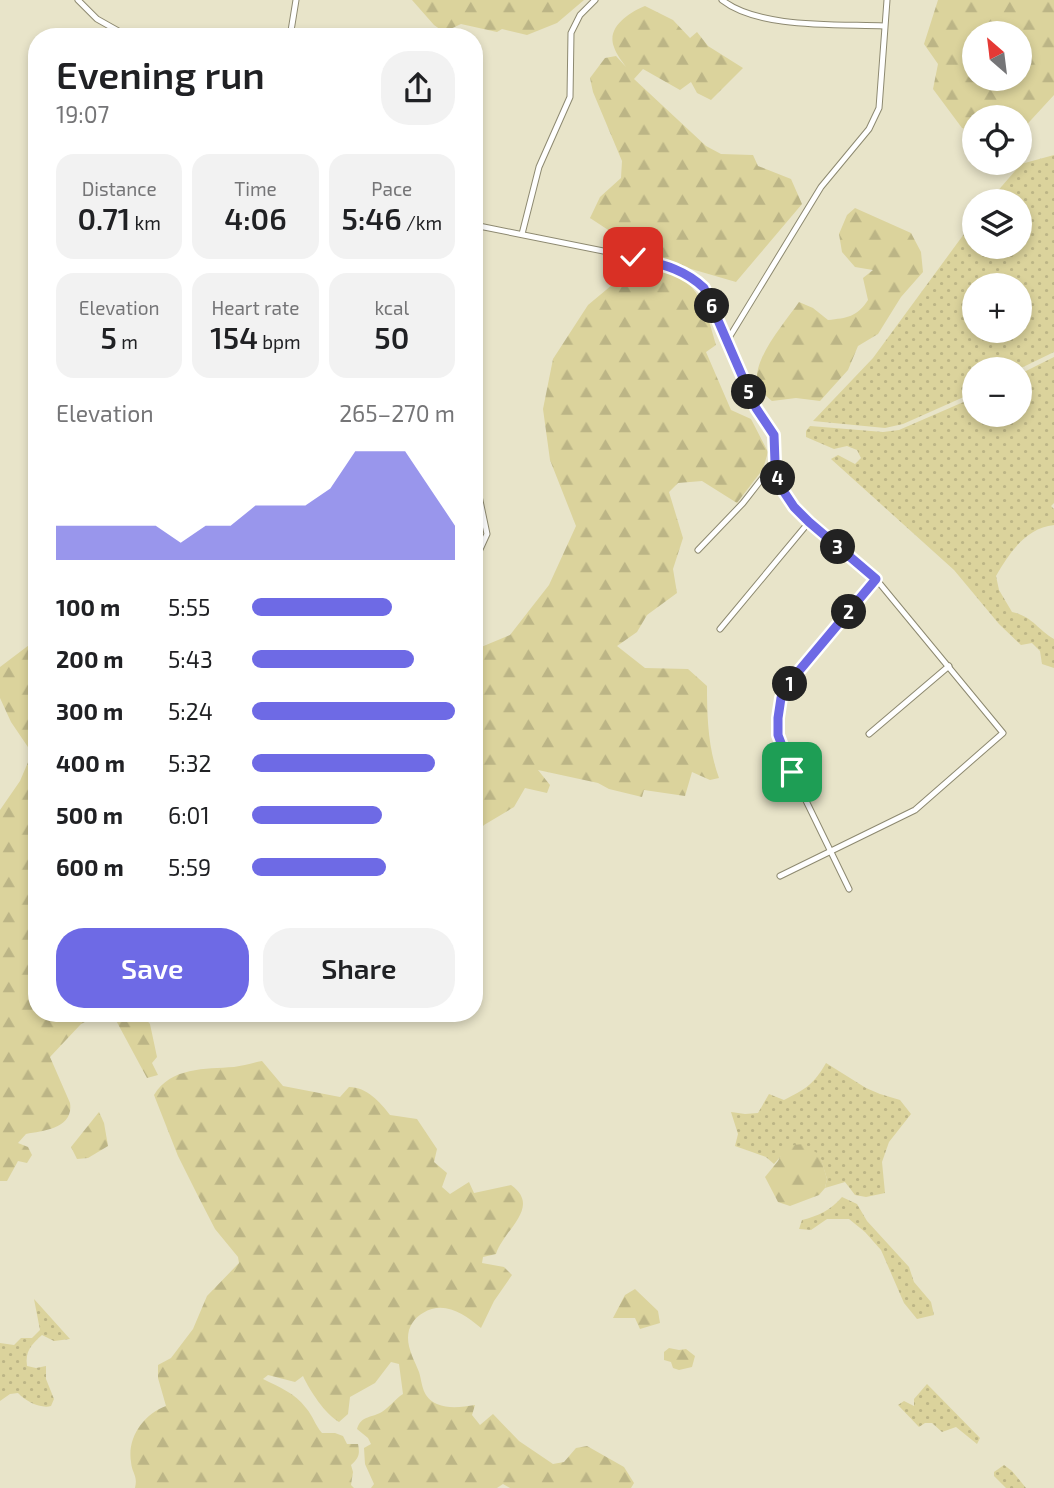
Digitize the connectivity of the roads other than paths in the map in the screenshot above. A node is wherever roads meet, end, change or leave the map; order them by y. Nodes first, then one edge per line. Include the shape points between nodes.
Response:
1 (78, 0) edge
2 (296, 0) edge
3 (595, 0) edge
4 (722, 0) edge
5 (887, 0) edge
6 (884, 26) junction
7 (113, 28) edge
8 (291, 28) edge
9 (483, 227) edge
10 (522, 234) junction
11 (727, 341) junction
12 (775, 462) junction
13 (483, 513) edge
14 (809, 522) junction
15 (483, 544) edge
16 (698, 550) dead end
17 (876, 579) junction
18 (720, 629) dead end
19 (949, 666) junction
20 (869, 734) dead end
21 (831, 853) junction
22 (780, 876) dead end
23 (849, 889) dead end

1 - 7 street
2 - 8 street
3 - 10 street via 571,33 570,97 539,167
4 - 6 street via 752,16
5 - 6 street
6 - 11 street via 879,108 869,129 821,187
9 - 10 street
10 - 11 street via 633,257 691,276 704,288
11 - 12 street via 756,408 774,435
12 - 14 street via 782,489
12 - 16 street
13 - 15 street
14 - 17 street
14 - 18 street
17 - 19 street
17 - 21 street via 781,698 778,735
19 - 20 street
19 - 21 street via 1003,733 915,810
21 - 22 street
21 - 23 street

